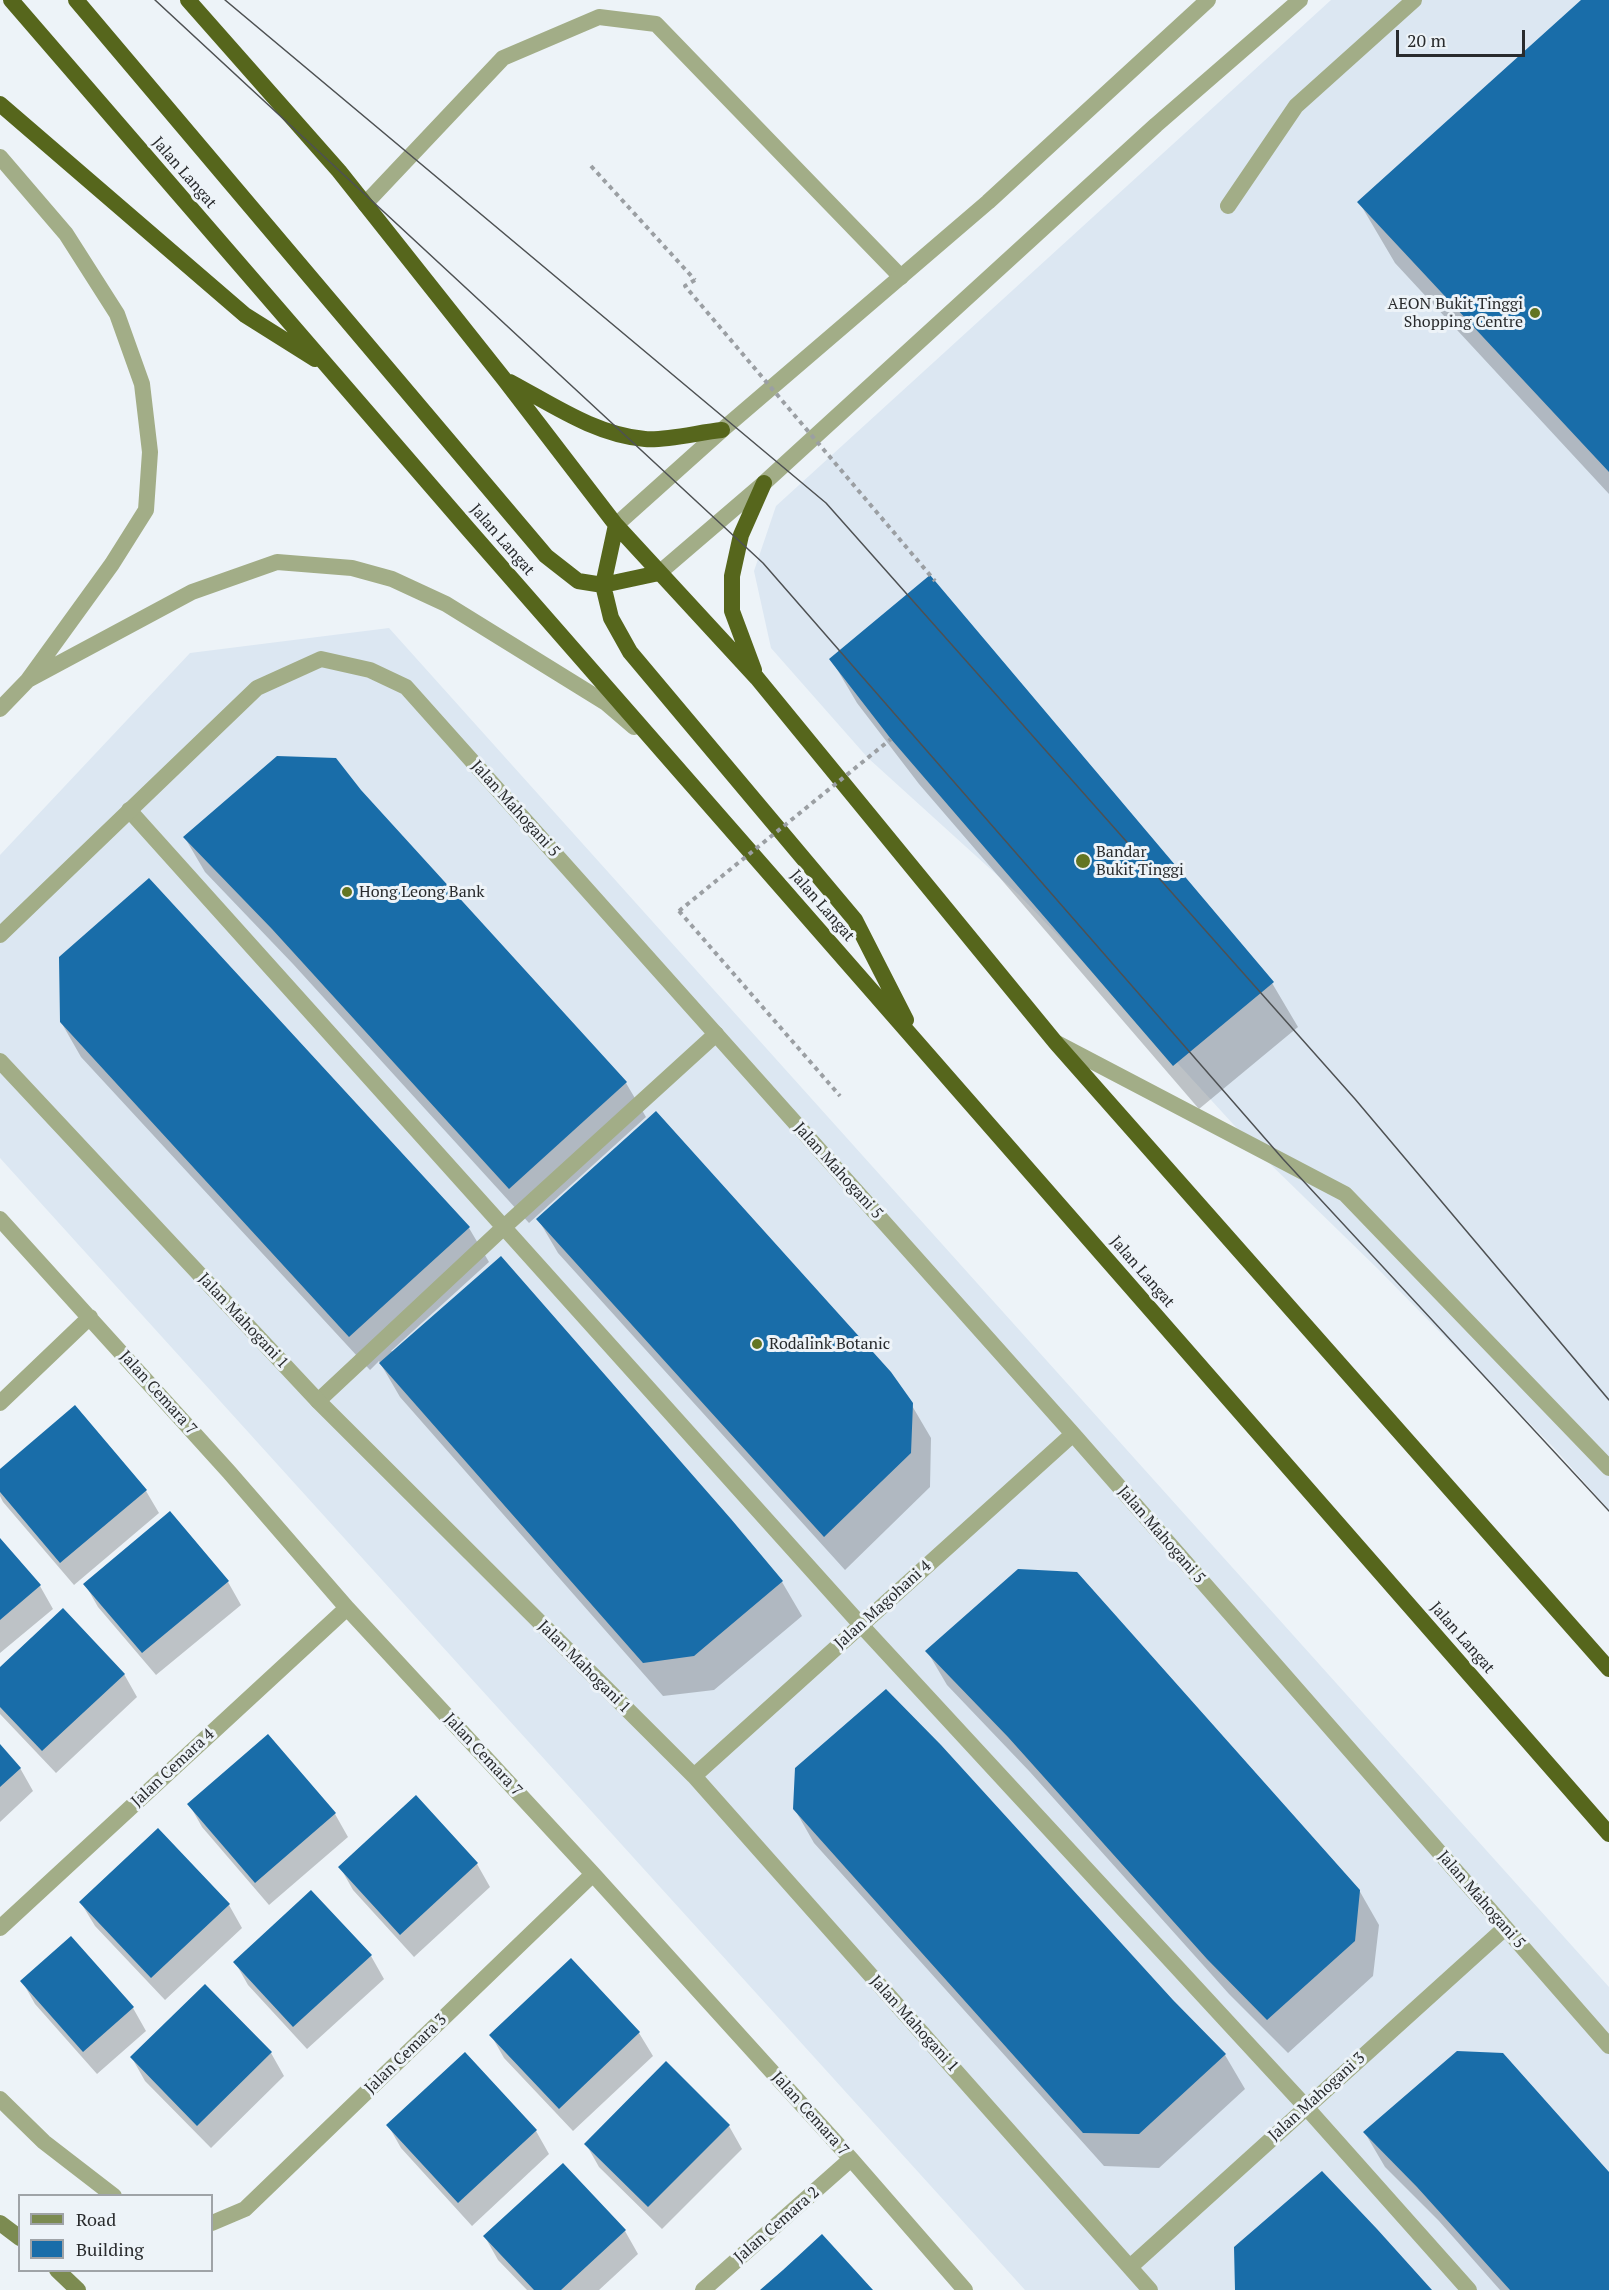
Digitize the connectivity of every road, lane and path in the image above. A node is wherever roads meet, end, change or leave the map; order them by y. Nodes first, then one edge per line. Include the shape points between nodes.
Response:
1 (11, 0) edge
2 (76, 0) edge
3 (188, 0) edge
4 (1208, 0) edge
5 (1300, 0) edge
6 (1414, 0) edge
7 (0, 104) edge
8 (0, 157) edge
9 (591, 166) dead end
10 (365, 204) junction
11 (1228, 206) dead end
12 (901, 277) junction
13 (331, 369) junction
14 (504, 379) junction
15 (722, 430) junction
16 (764, 483) junction
17 (616, 525) junction
18 (659, 573) junction
19 (935, 580) dead end
20 (603, 585) junction
21 (757, 678) junction
22 (28, 680) junction
23 (0, 709) edge
24 (891, 739) dead end
25 (669, 758) junction
26 (129, 810) junction
27 (0, 935) edge
28 (716, 1034) junction
29 (918, 1042) junction
30 (1056, 1043) junction
31 (0, 1061) edge
32 (840, 1096) dead end
33 (0, 1219) edge
34 (504, 1227) junction
35 (90, 1317) junction
36 (318, 1401) junction
37 (0, 1403) edge
38 (1073, 1434) junction
39 (1609, 1468) edge
40 (347, 1608) junction
41 (861, 1624) junction
42 (1609, 1669) edge
43 (694, 1776) junction
44 (1609, 1834) edge
45 (594, 1874) junction
46 (0, 1928) edge
47 (1505, 1928) junction
48 (1609, 2046) edge
49 (0, 2099) edge
50 (1306, 2107) junction
51 (851, 2159) junction
52 (111, 2194) edge
53 (0, 2223) edge
54 (213, 2223) edge
55 (18, 2236) edge
56 (1130, 2266) junction
57 (58, 2272) edge
58 (78, 2290) edge
59 (703, 2290) edge
60 (965, 2290) edge
61 (1150, 2290) edge
62 (1469, 2290) edge

1 - 13 highway, Jalan Langat
2 - 20 highway via 546,556 578,581
3 - 10 highway
4 - 12 street
5 - 16 street via 1156,125
6 - 11 street via 1296,106
7 - 13 highway via 245,315
8 - 22 street via 66,234 117,314 142,384 150,452 146,510
9 - 19 path, bridge via 695,280 685,286
10 - 12 street via 503,58 599,17 656,24
10 - 14 highway
12 - 15 street
13 - 25 highway, Jalan Langat
14 - 15 highway via 614,434 647,439
14 - 17 highway
15 - 17 street
16 - 18 street
16 - 21 highway via 741,535 732,576 732,611
17 - 18 highway
17 - 20 highway
18 - 20 highway
18 - 21 highway
20 - 29 highway via 611,618 630,652 855,920
21 - 30 highway
22 - 23 street
22 - 25 street via 192,592 277,562 352,568 392,579 446,604 606,703
24 - 32 path, bridge via 679,911
25 - 29 highway, Jalan Langat
26 - 27 street, Jalan Mahogani 5
26 - 28 street, Jalan Mahogani 5 via 257,688 321,659 370,670 406,687
26 - 34 street
28 - 34 street
28 - 38 street, Jalan Mahogani 5
29 - 44 highway, Jalan Langat
30 - 39 street via 1345,1194
30 - 42 highway
31 - 36 street, Jalan Mahogani 1
33 - 35 street, Jalan Cemara 7
34 - 36 street
34 - 41 street
35 - 37 street
35 - 40 street, Jalan Cemara 7
36 - 43 street, Jalan Mahogani 1
38 - 41 street, Jalan Magohani 4
38 - 47 street, Jalan Mahogani 5
40 - 45 street, Jalan Cemara 7
40 - 46 street, Jalan Cemara 4
41 - 43 street, Jalan Magohani 4
41 - 50 street
43 - 56 street, Jalan Mahogani 1
45 - 51 street, Jalan Cemara 7
45 - 54 street, Jalan Cemara 3 via 245,2209
47 - 48 street, Jalan Mahogani 5
47 - 50 street, Jalan Mahogani 3
49 - 52 street via 44,2142
50 - 56 street, Jalan Mahogani 3
50 - 62 street
51 - 59 street, Jalan Cemara 2
51 - 60 street, Jalan Cemara 7
53 - 55 main road
56 - 61 street, Jalan Mahogani 1
57 - 58 main road

